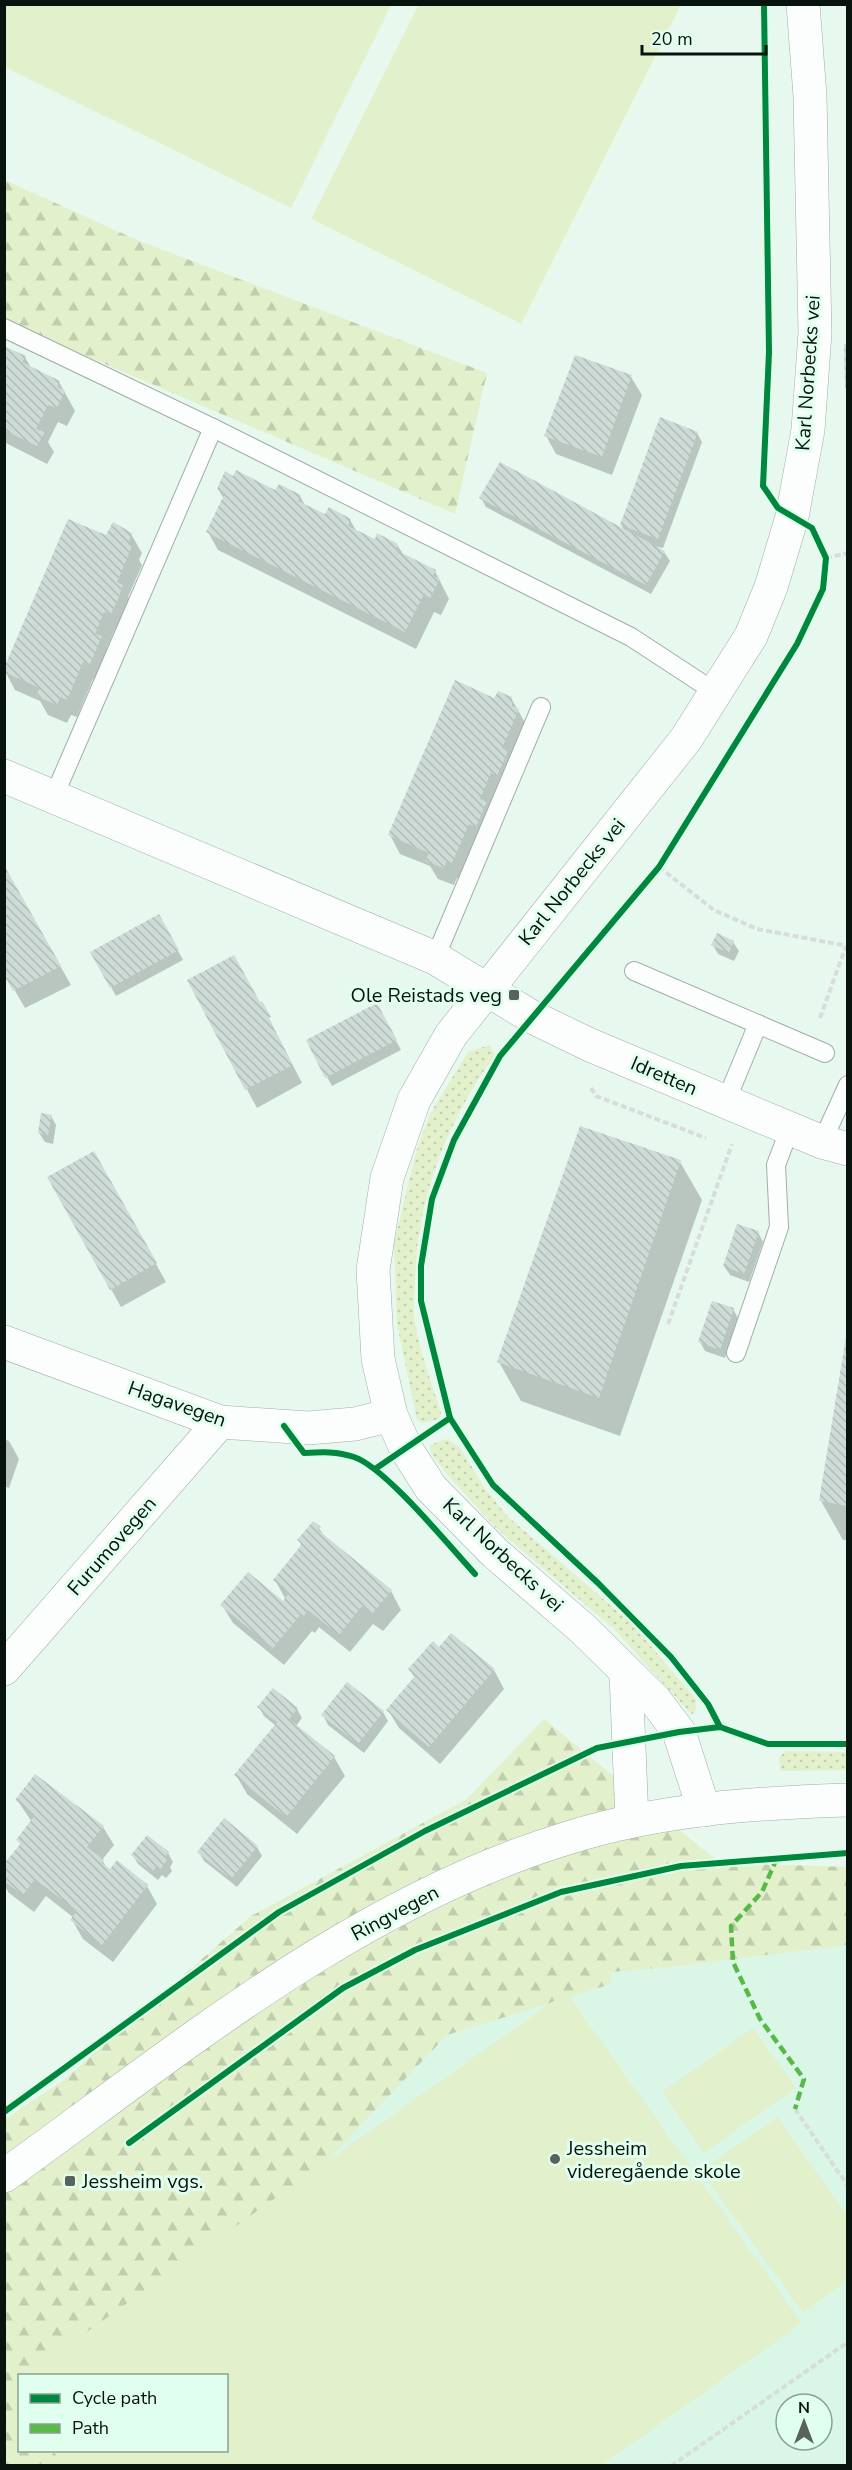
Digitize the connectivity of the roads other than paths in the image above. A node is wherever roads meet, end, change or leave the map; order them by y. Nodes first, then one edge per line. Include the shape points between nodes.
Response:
1 (803, 4) edge
2 (4, 328) edge
3 (213, 428) junction
4 (715, 692) junction
5 (542, 707) dead end
6 (4, 776) edge
7 (54, 796) junction
8 (435, 958) junction
9 (634, 971) dead end
10 (486, 989) junction
11 (758, 1024) junction
12 (818, 1050) road end
13 (848, 1085) edge
14 (735, 1105) junction
15 (790, 1128) junction
16 (835, 1145) edge
17 (4, 1342) edge
18 (736, 1353) dead end
19 (392, 1415) junction
20 (220, 1422) junction
21 (4, 1669) edge
22 (626, 1674) junction
23 (848, 1800) edge
24 (704, 1810) junction
25 (632, 1821) junction
26 (4, 2176) edge

1 - 4 street, Karl Norbecks vei via 810,96 815,333 808,430 792,517 771,587 751,636
2 - 3 lane
3 - 4 lane via 631,637
3 - 7 lane
4 - 10 street, Karl Norbecks vei via 686,740
5 - 8 lane
6 - 7 street
7 - 8 street
8 - 10 street
9 - 11 lane
10 - 14 street, Idretten via 590,1045
10 - 19 street, Karl Norbecks vei via 451,1035 414,1100 387,1178 373,1270 378,1359
11 - 12 lane
11 - 14 lane
13 - 16 lane
14 - 15 street, Idretten
15 - 16 street, Idretten
15 - 18 lane via 776,1165 779,1227
17 - 20 street, Hagavegen
19 - 20 street, Hagavegen via 355,1424 308,1428
19 - 22 street, Karl Norbecks vei via 406,1449 431,1488 495,1554 583,1629
20 - 21 street, Furumovegen
22 - 24 street, Karl Norbecks vei via 654,1699 679,1732
22 - 25 street
23 - 24 street, Ringvegen
24 - 25 street, Ringvegen
25 - 26 street, Ringvegen via 532,1849 402,1906 250,1999

